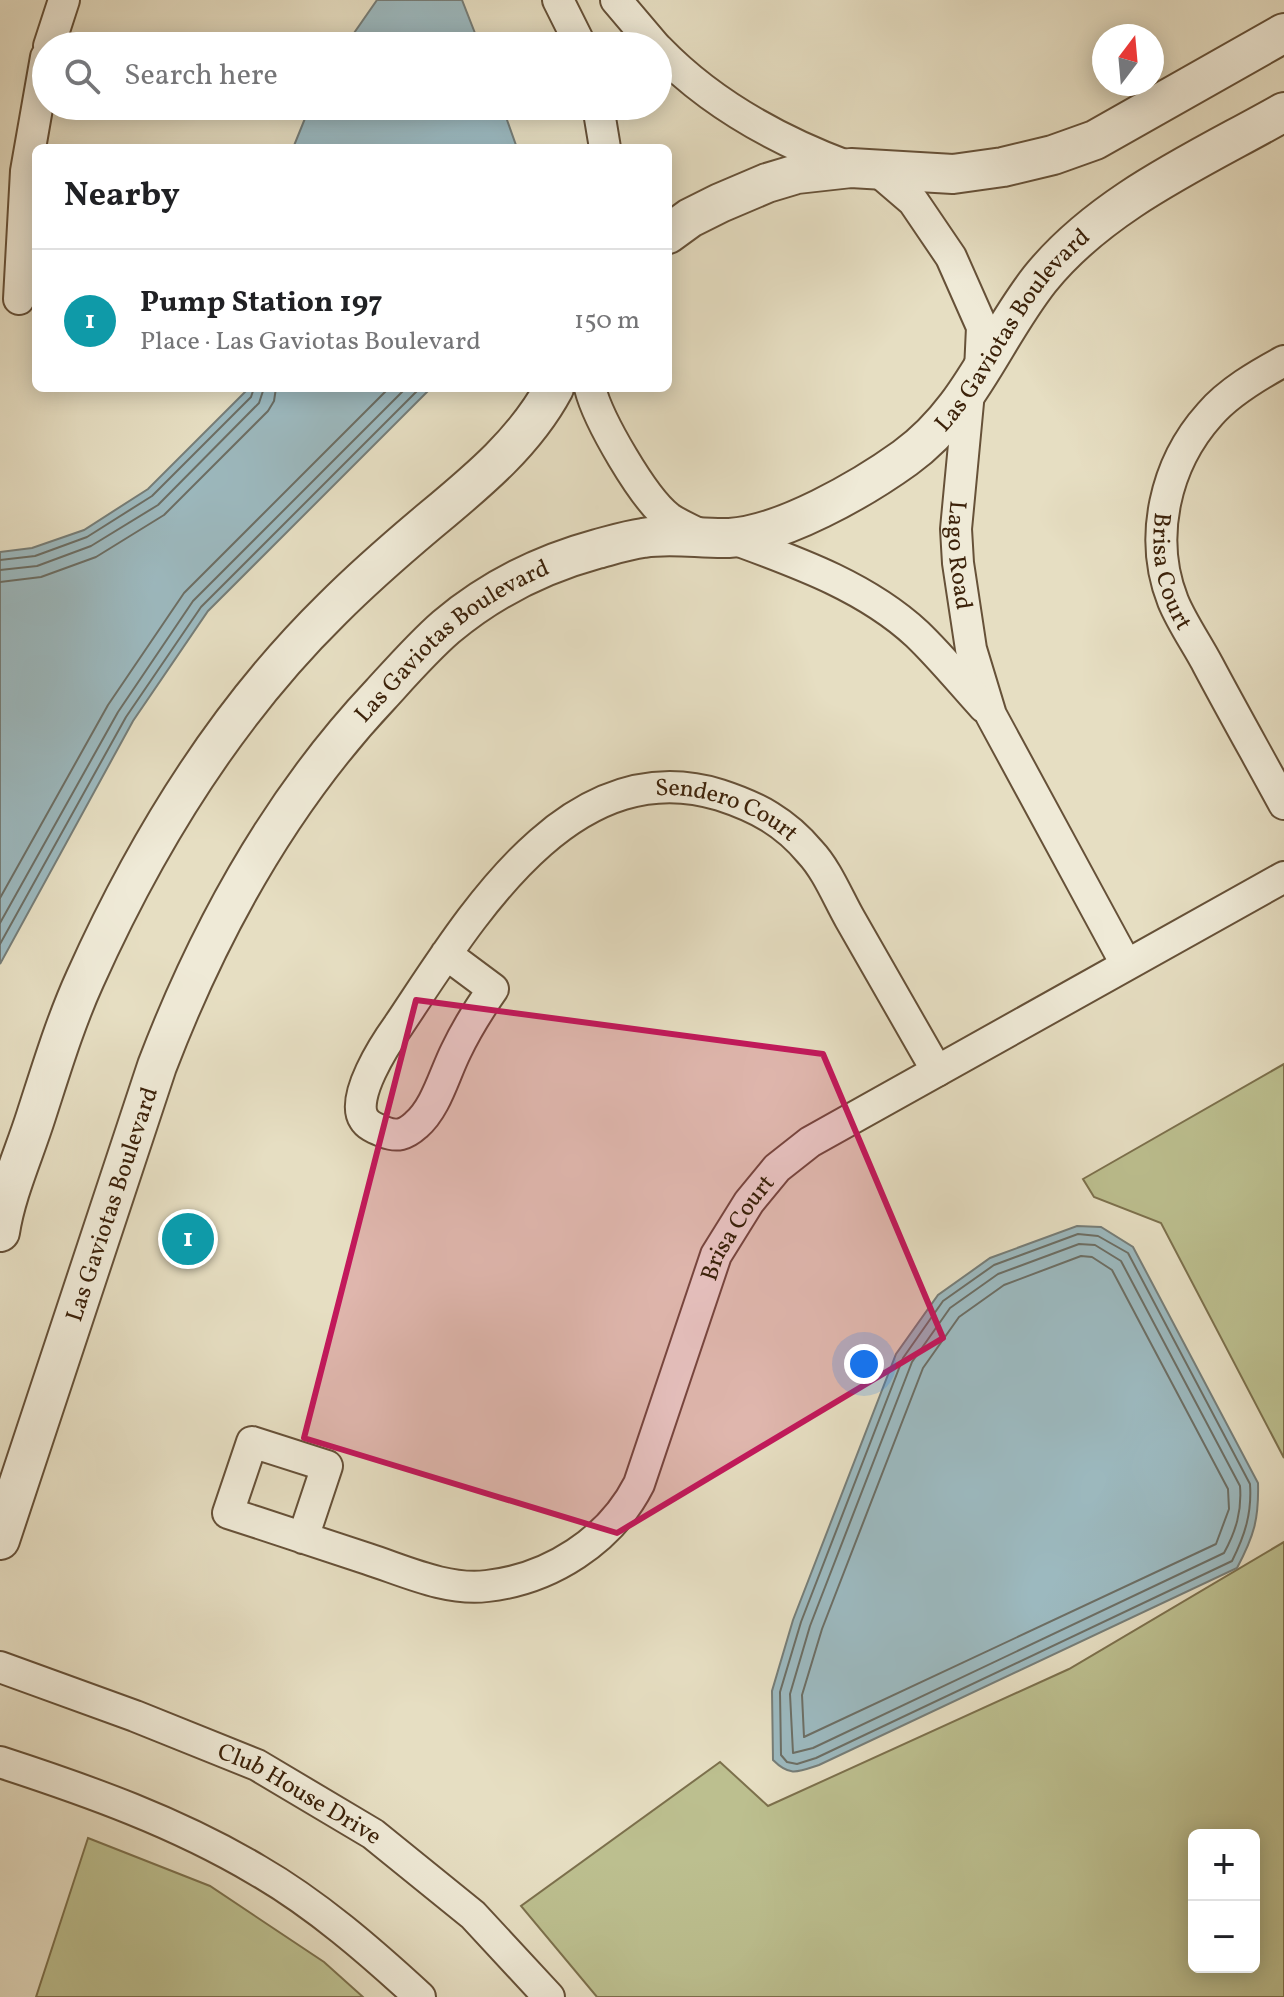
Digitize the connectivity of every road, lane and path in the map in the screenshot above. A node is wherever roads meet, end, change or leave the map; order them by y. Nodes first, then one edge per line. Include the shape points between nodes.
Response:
1 (64, 0) edge
2 (558, 0) edge
3 (616, 0) edge
4 (54, 32) edge
5 (574, 32) edge
6 (643, 32) edge
7 (1284, 33) edge
8 (672, 65) edge
9 (1284, 112) edge
10 (35, 120) edge
11 (600, 120) edge
12 (604, 144) edge
13 (864, 169) junction
14 (672, 231) edge
15 (19, 299) dead end
16 (1284, 361) edge
17 (975, 381) junction
18 (552, 392) edge
19 (592, 392) edge
20 (717, 537) junction
21 (991, 715) junction
22 (1284, 804) edge
23 (1284, 877) edge
24 (446, 954) junction
25 (1126, 964) junction
26 (937, 1071) junction
27 (0, 1232) edge
28 (303, 1538) dead end
29 (0, 1540) edge
30 (0, 1667) edge
31 (0, 1762) edge
32 (420, 1997) edge
33 (549, 1997) edge

1 - 4 street
2 - 5 street
3 - 6 street, Lago Road
7 - 13 street via 1095,140 1053,155 953,174
8 - 13 street, Lago Road via 686,79 799,149
9 - 17 street, Las Gaviotas Boulevard via 1143,192 1077,241 1039,280
10 - 15 street via 26,171
11 - 12 street
13 - 14 street via 797,174 767,183
13 - 17 street, Lago Road via 913,201 951,257 982,327
16 - 22 street, Brisa Court via 1211,412 1185,446 1161,519 1160,539 1173,601
17 - 20 street, Las Gaviotas Boulevard via 946,422 857,490 763,530
17 - 21 street, Lago Road via 956,529 971,649
18 - 27 street via 511,448 328,612 232,721 196,773 84,981
19 - 20 street, Lago Road via 604,423 653,501 669,517
20 - 21 street, Lago Road via 815,570 885,610 916,634
20 - 29 street, Las Gaviotas Boulevard via 645,537 549,563 506,585 446,627 350,727 305,783 232,901 179,1006
21 - 25 street, Lago Road
23 - 25 street, Brisa Court
24 - 24 street, Sendero Court via 391,1036 360,1099 364,1119 395,1136 426,1116 493,989
24 - 26 street, Sendero Court via 512,870 562,824 603,800 655,788 705,791 769,814 813,854
25 - 26 street, Brisa Court
26 - 28 street, Brisa Court via 810,1142 777,1168 749,1202 716,1255 639,1484 610,1527 590,1544 547,1571 486,1586 442,1583
30 - 33 street, Club House Drive via 257,1765 373,1834 473,1915
31 - 32 street via 118,1801 258,1870 316,1909

